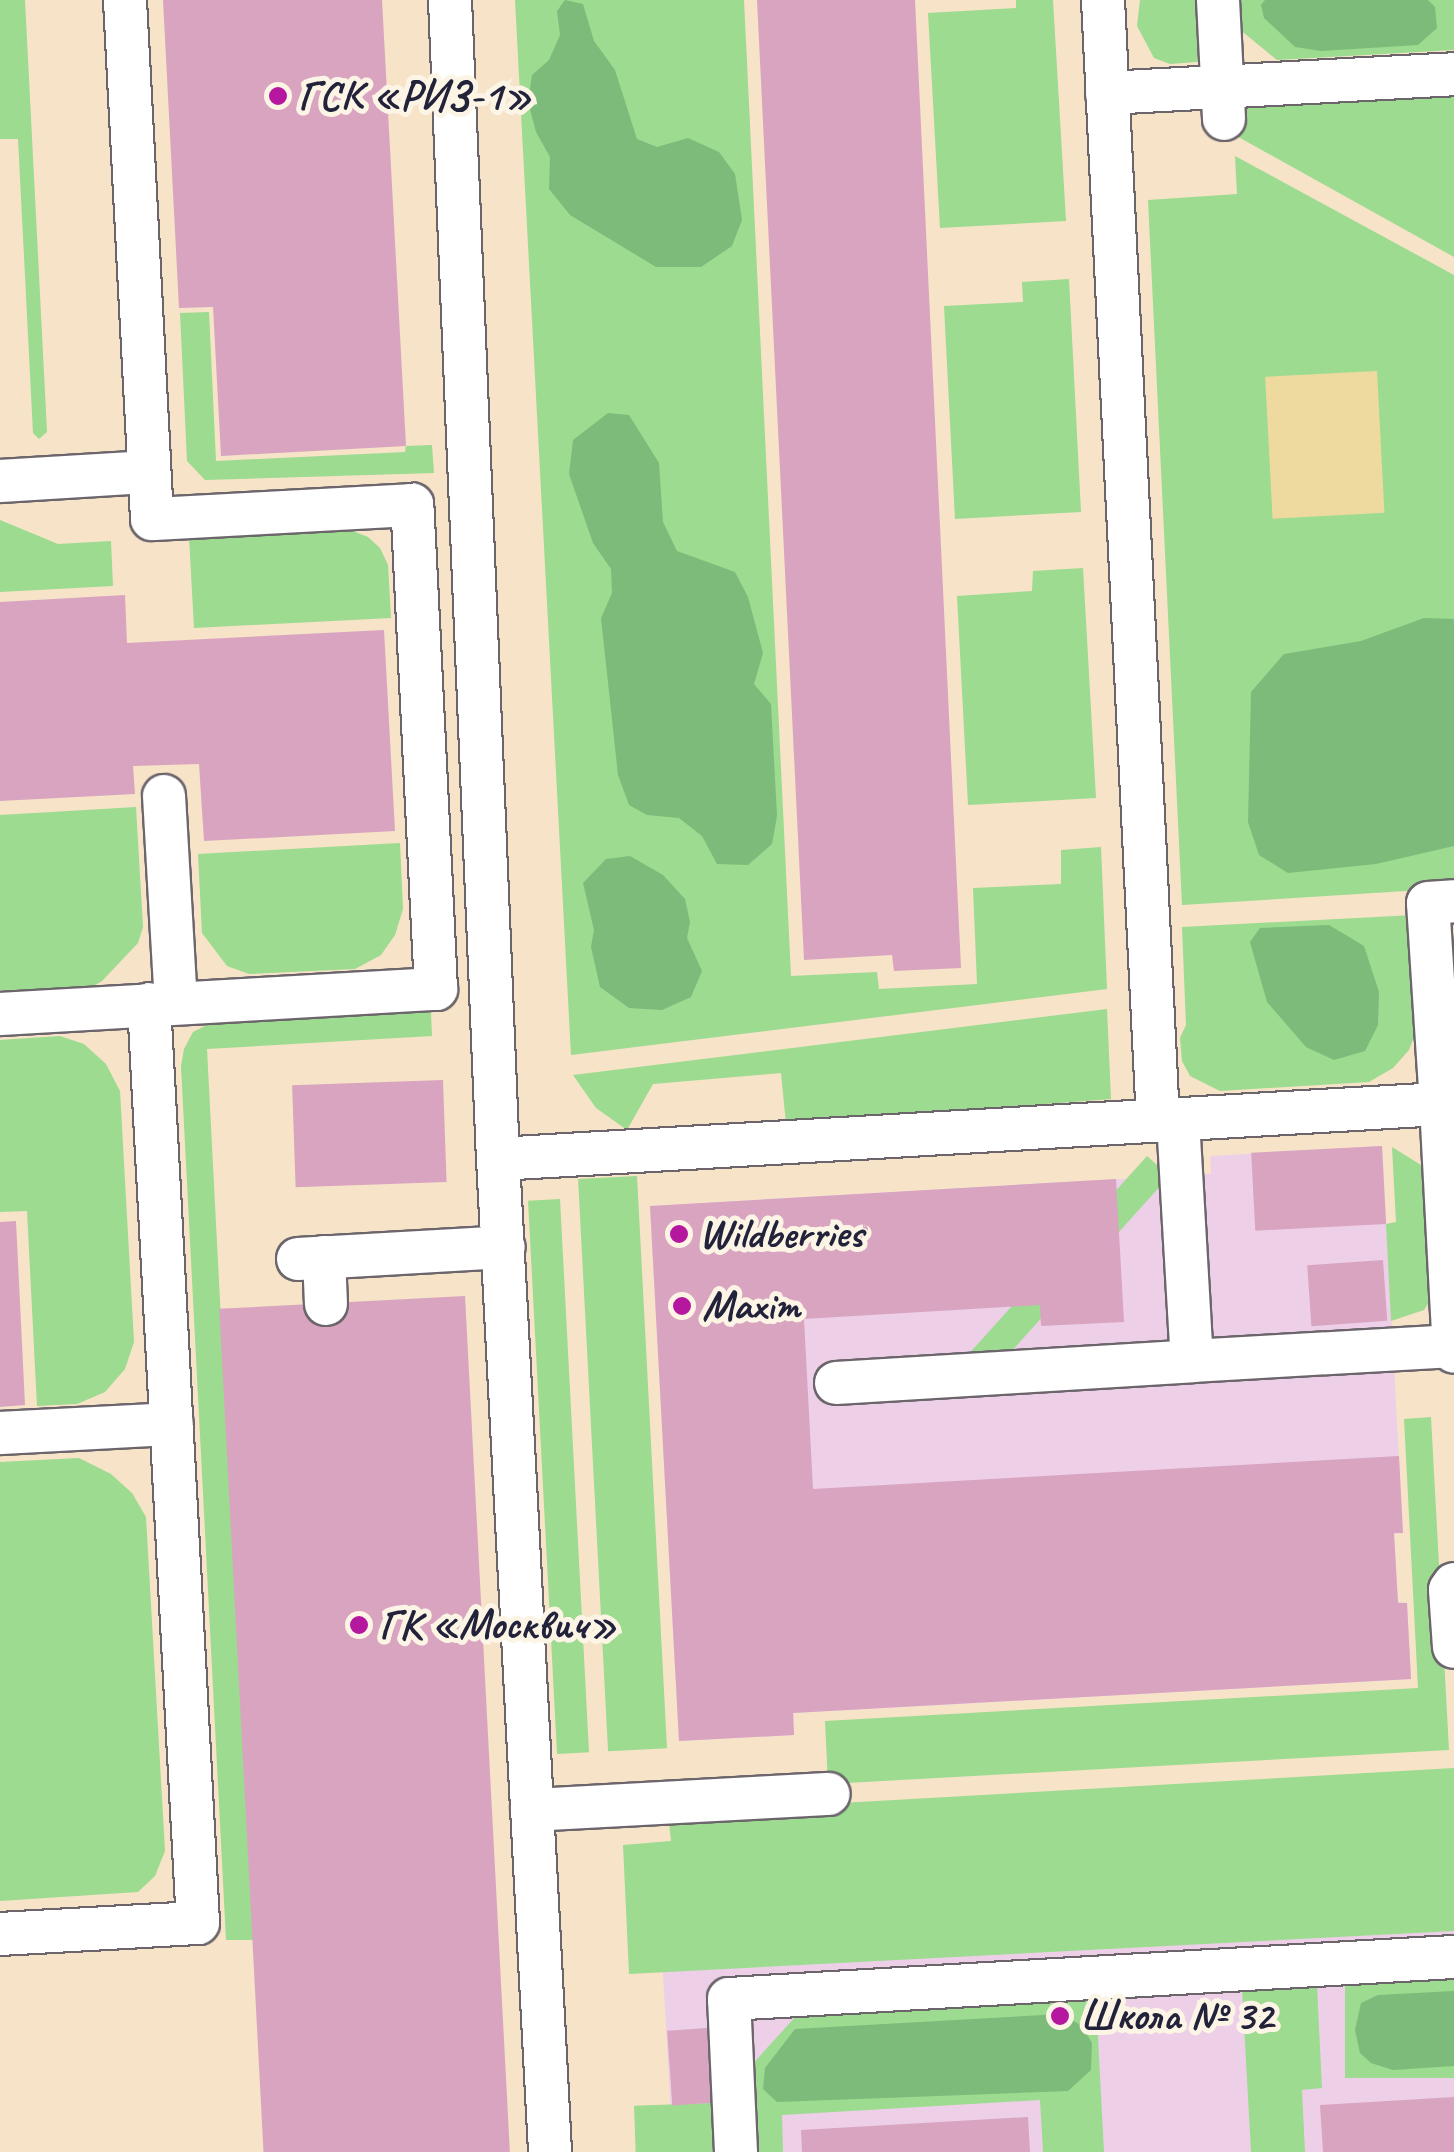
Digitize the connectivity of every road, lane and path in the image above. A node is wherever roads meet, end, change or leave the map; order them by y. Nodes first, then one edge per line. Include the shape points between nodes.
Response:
1 (125, 0) edge
2 (450, 0) edge
3 (1103, 0) edge
4 (1218, 0) edge
5 (1454, 74) edge
6 (1107, 93) junction
7 (1223, 102) junction
8 (149, 472) junction
9 (0, 480) edge
10 (164, 796) dead end
11 (1454, 901) edge
12 (162, 1003) junction
13 (0, 1014) edge
14 (1441, 1104) junction
15 (1168, 1121) junction
16 (498, 1159) junction
17 (504, 1248) junction
18 (326, 1304) dead end
19 (1454, 1349) edge
20 (1192, 1362) junction
21 (836, 1383) dead end
22 (172, 1424) junction
23 (0, 1433) edge
24 (1454, 1584) edge
25 (1454, 1648) edge
26 (828, 1794) dead end
27 (532, 1810) junction
28 (0, 1934) edge
29 (1454, 1957) edge
30 (550, 2152) edge
31 (736, 2152) edge

1 - 8 lane
2 - 16 lane
3 - 6 lane
4 - 7 lane
5 - 7 lane
6 - 7 lane
6 - 15 lane
8 - 9 lane
8 - 12 lane via 152,519 412,505 436,989
10 - 12 lane
11 - 14 lane via 1428,902
12 - 13 lane
12 - 22 lane
14 - 15 lane
14 - 19 lane
15 - 16 lane
15 - 20 lane
16 - 17 lane
17 - 18 lane via 311,1258
17 - 27 lane
19 - 20 lane
20 - 21 lane
22 - 23 lane
22 - 28 lane via 198,1923
24 - 25 lane
26 - 27 lane
27 - 30 lane
29 - 31 lane via 729,1999

